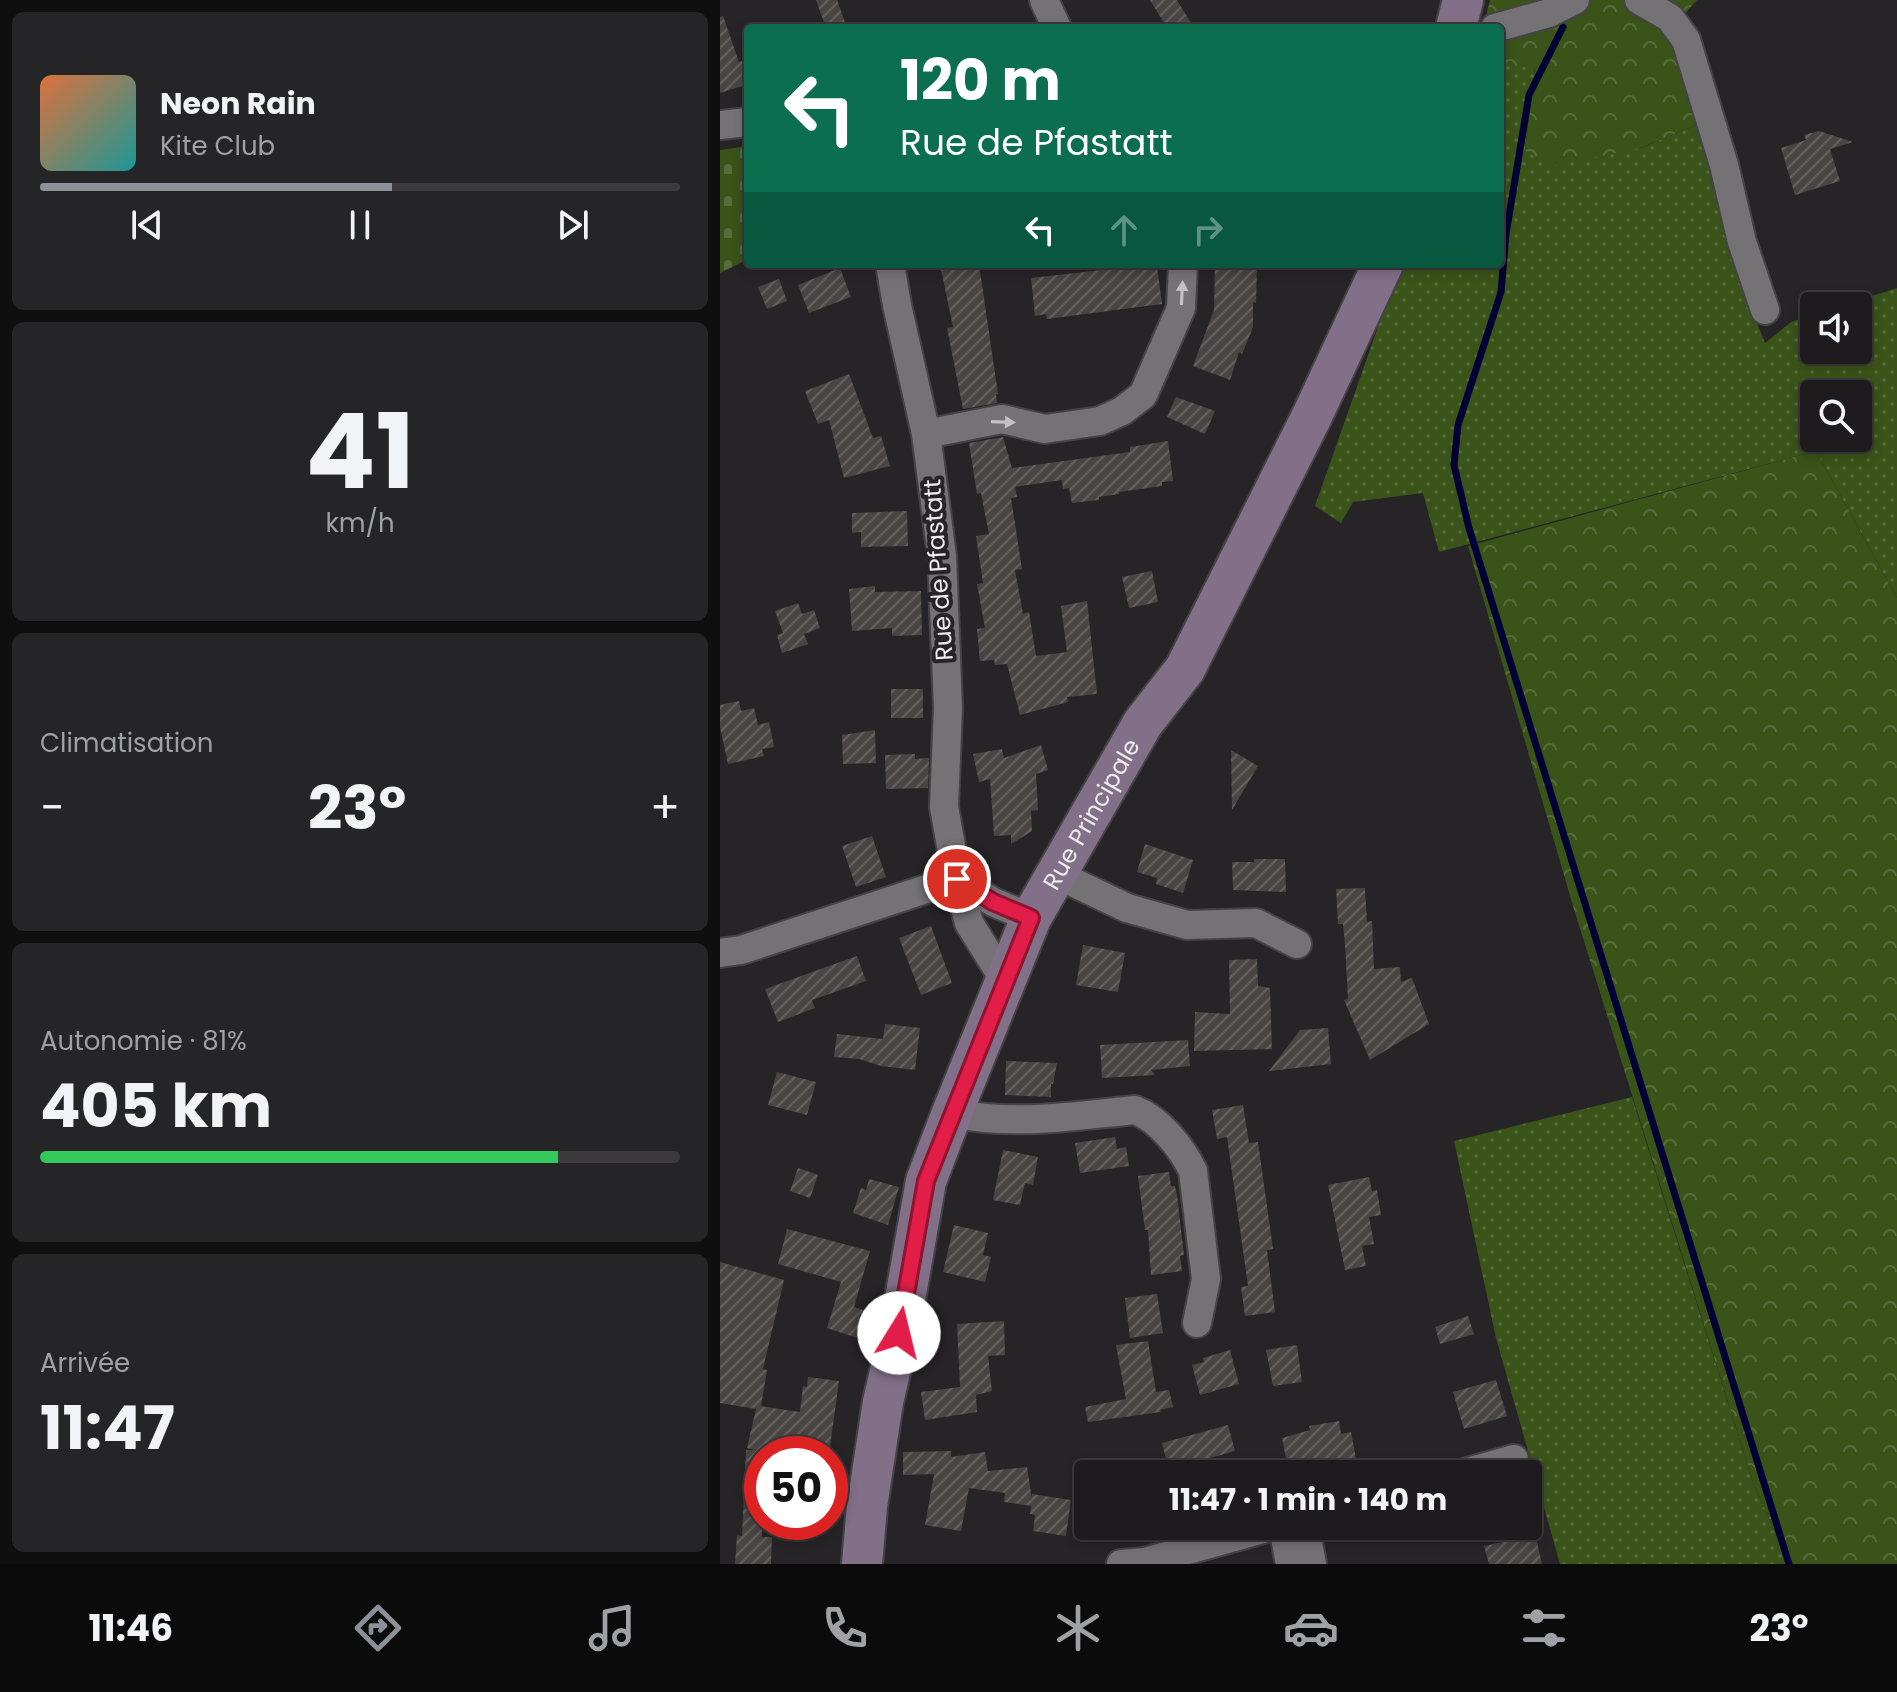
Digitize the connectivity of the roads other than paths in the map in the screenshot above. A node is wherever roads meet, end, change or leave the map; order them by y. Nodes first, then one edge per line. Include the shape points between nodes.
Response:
1 (1044, 0) edge
2 (1575, 0) edge
3 (1639, 0) edge
4 (1055, 24) edge
5 (1504, 26) edge
6 (744, 122) edge
7 (720, 125) edge
8 (891, 268) edge
9 (1183, 268) edge
10 (1357, 268) edge
11 (1381, 268) edge
12 (1765, 310) dead end
13 (1311, 418) junction
14 (926, 434) junction
15 (1056, 874) junction
16 (957, 879) junction
17 (1031, 918) junction
18 (1297, 944) dead end
19 (720, 953) edge
20 (1008, 978) junction
21 (952, 1113) junction
22 (1197, 1323) dead end
23 (1514, 1459) dead end
24 (1510, 1460) edge
25 (1224, 1540) edge
26 (1286, 1540) edge
27 (1308, 1540) edge
28 (862, 1564) edge
29 (1121, 1564) edge
30 (1290, 1564) edge
31 (1312, 1564) edge

1 - 4 street
2 - 5 street
3 - 12 street via 1670,18 1686,40
6 - 7 street
8 - 14 street, Rue de Pfastatt
14 -> 9 street via 1002,419 1045,429 1100,421 1122,411 1143,395 1181,308
10 - 13 main road, Rue Principale
11 - 13 main road, Rue Principale
13 - 15 main road, Rue Principale via 1185,669 1143,723
14 - 16 street, Rue de Pfastatt via 942,556 948,708 944,807
15 - 17 main road, Rue Principale
15 - 18 street via 1127,908 1187,925 1256,923
16 - 17 street
16 - 19 street
16 - 20 street, Rue de Pfastatt via 969,923
17 - 20 main road, Rue Principale
20 - 21 main road, Rue Principale
21 - 22 street via 1020,1121 1135,1110 1149,1116 1193,1171 1206,1279
21 - 28 main road, Rue Principale via 926,1181 883,1402
23 - 24 street
25 - 29 street
26 - 30 street
27 - 31 street

